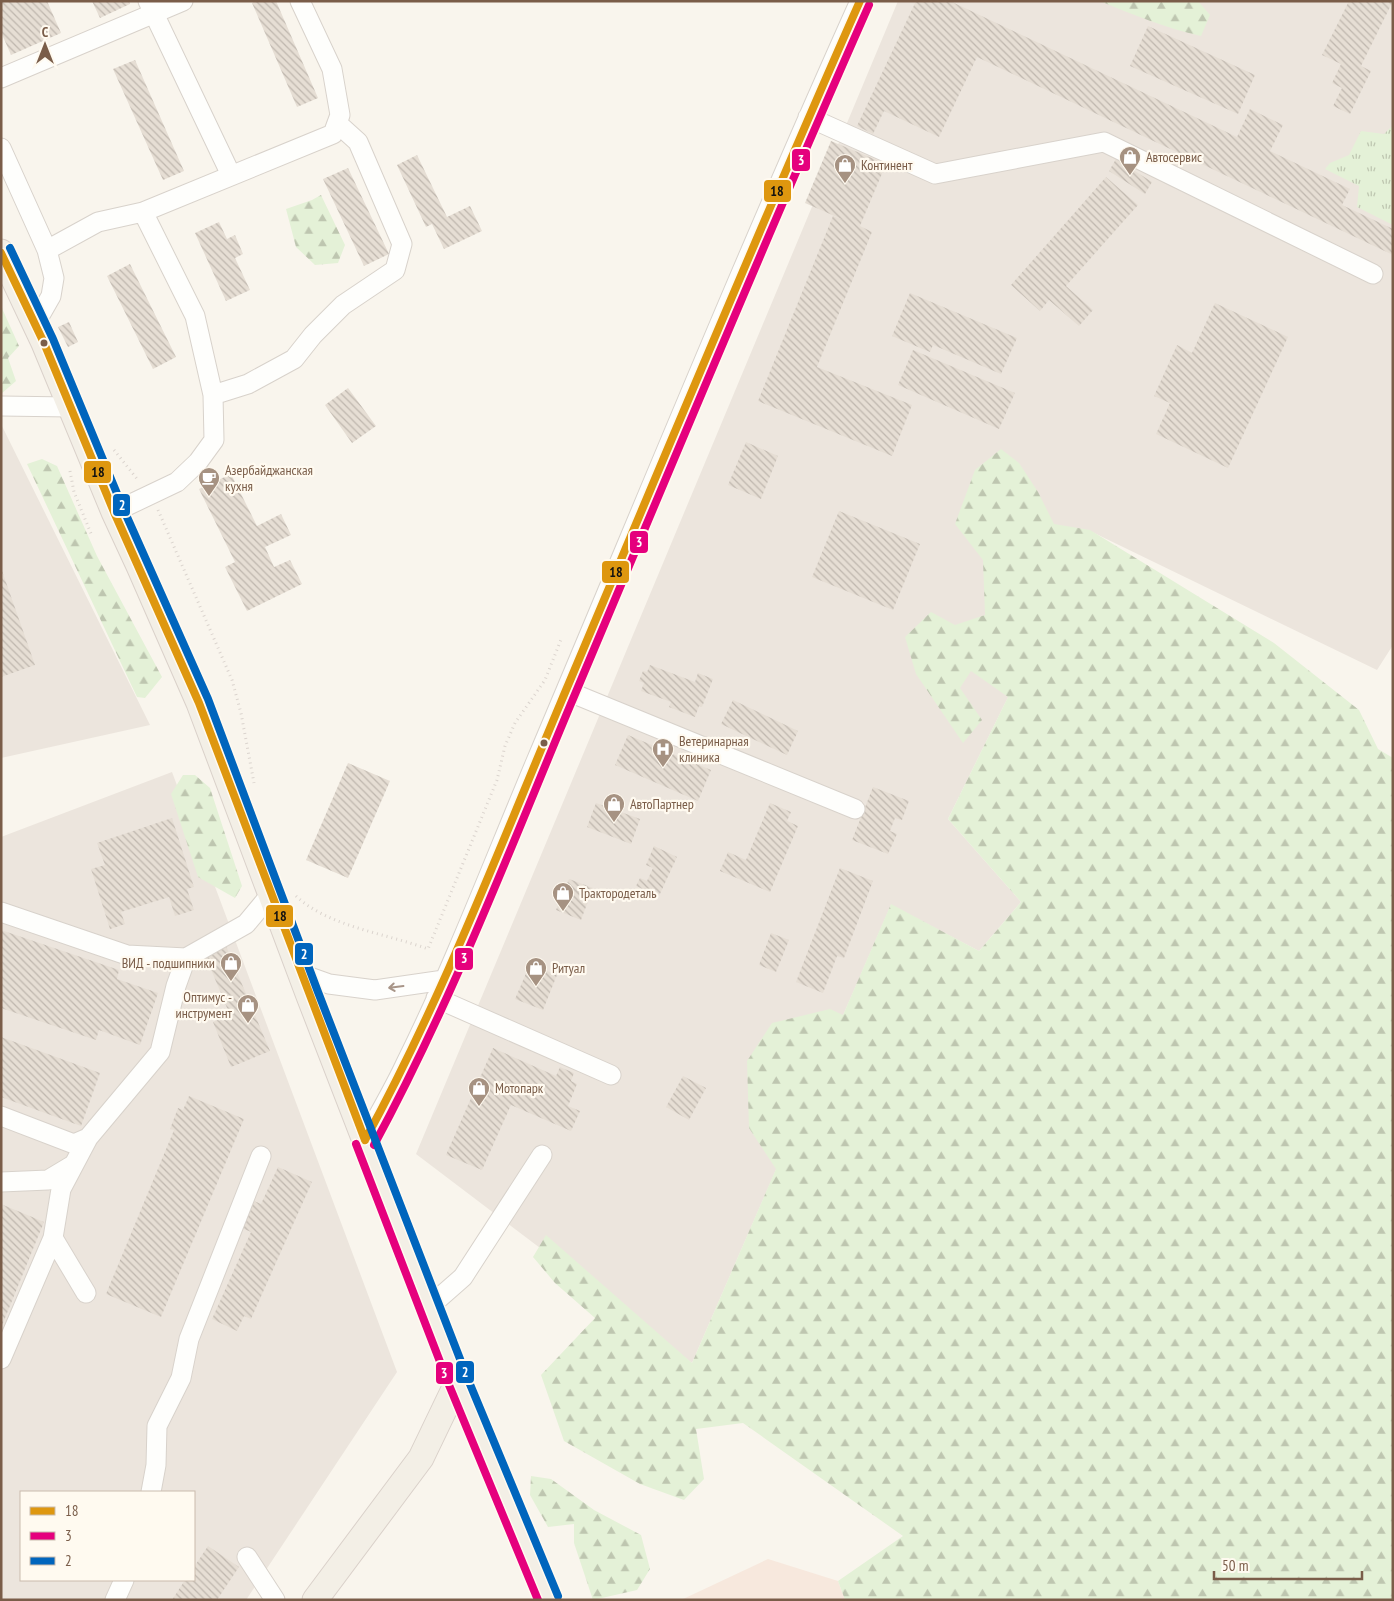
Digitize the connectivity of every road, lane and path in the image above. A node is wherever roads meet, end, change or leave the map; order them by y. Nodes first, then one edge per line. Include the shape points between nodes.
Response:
1 (183, 1) edge
2 (300, 1) edge
3 (860, 1) edge
4 (151, 7) edge
5 (1, 78) edge
6 (808, 117) junction
7 (337, 123) junction
8 (1, 148) edge
9 (231, 175) junction
10 (143, 212) junction
11 (47, 250) junction
12 (1, 252) edge
13 (1373, 274) dead end
14 (35, 324) junction
15 (213, 395) junction
16 (1, 406) edge
17 (70, 407) junction
18 (115, 452) dead end
19 (70, 471) dead end
20 (151, 495) junction
21 (114, 512) junction
22 (92, 536) dead end
23 (562, 637) dead end
24 (567, 691) junction
25 (256, 791) dead end
26 (855, 809) dead end
27 (283, 895) junction
28 (1, 912) edge
29 (186, 958) junction
30 (300, 974) junction
31 (444, 980) junction
32 (436, 998) junction
33 (611, 1075) dead end
34 (1, 1116) edge
35 (88, 1138) junction
36 (365, 1140) junction
37 (542, 1155) dead end
38 (261, 1156) dead end
39 (73, 1165) junction
40 (1, 1182) edge
41 (53, 1238) junction
42 (86, 1293) dead end
43 (430, 1306) junction
44 (1, 1360) edge
45 (458, 1381) junction
46 (151, 1491) edge
47 (247, 1556) dead end
48 (124, 1581) edge
49 (115, 1600) edge
50 (274, 1600) edge
51 (316, 1600) edge
52 (548, 1600) edge

1 - 4 street
2 - 7 street via 332,69 340,114
3 - 6 street
4 - 5 street
4 - 9 street
6 - 13 street via 935,174 1104,142
6 - 24 street
7 - 9 street via 333,134
7 - 15 street via 358,142 402,244 395,270 342,305 294,358 248,384
8 - 11 street
9 - 10 street
10 - 11 street via 98,222
10 - 15 street via 195,316
11 - 14 street via 54,278 51,296
12 - 14 main road
14 - 17 main road
15 - 20 street via 214,440 198,462 177,482
16 - 17 street
17 - 21 main road
18 - 20 path
19 - 22 path via 74,492
20 - 21 street
20 - 25 path via 232,680
21 - 27 main road
23 - 27 path via 545,680 515,722 497,780 428,949 341,921
24 - 26 street
24 - 31 street
27 - 29 street via 246,924
27 - 30 main road
28 - 29 street via 127,955
29 - 35 street via 160,1052
31 -> 30 street via 375,990 329,984
30 - 36 main road
31 - 32 street
32 - 33 street
32 - 36 street via 406,1065
34 - 35 street via 74,1144
35 - 39 street
36 - 43 main road
37 - 43 street via 464,1277
38 - 46 street via 189,1339 181,1378 157,1426
39 - 40 street via 48,1180
39 - 41 street via 61,1188
41 - 42 street
41 - 44 street
43 - 45 main road
45 - 51 main road via 421,1458
45 - 52 main road
47 - 50 street
48 - 49 street

